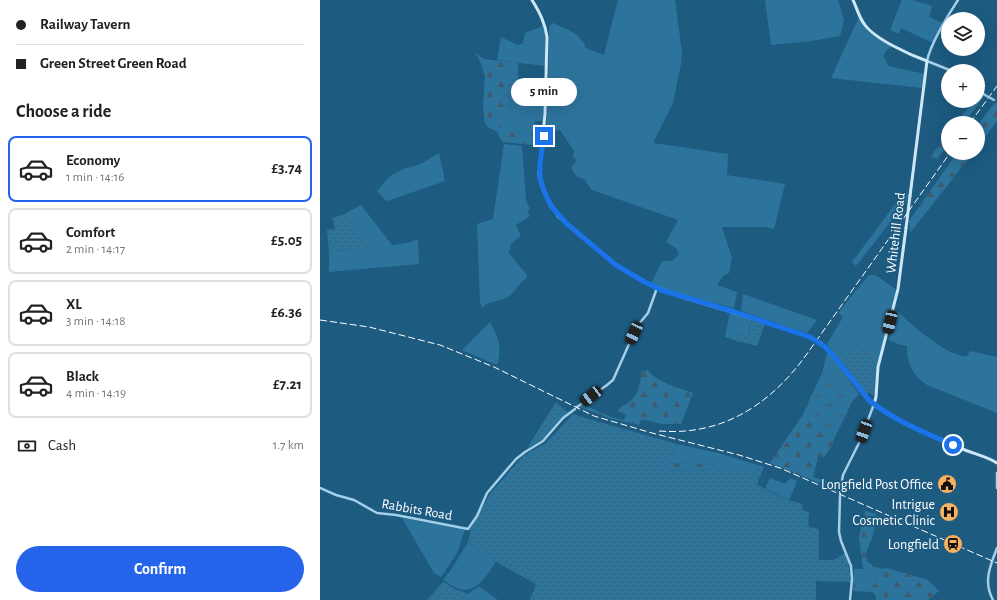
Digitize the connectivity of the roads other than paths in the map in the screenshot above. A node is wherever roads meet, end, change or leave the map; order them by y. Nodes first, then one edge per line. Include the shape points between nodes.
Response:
1 (532, 0) edge
2 (853, 0) edge
3 (958, 0) edge
4 (927, 61) junction
5 (941, 67) edge
6 (985, 95) edge
7 (995, 100) edge
8 (656, 288) junction
9 (874, 404) junction
10 (997, 463) edge
11 (997, 473) edge
12 (320, 488) edge
13 (997, 488) edge
14 (997, 548) edge
15 (850, 600) edge
16 (993, 600) edge

1 - 8 main road via 542,16 547,37 545,118 539,174 541,184 556,213 566,223 616,265
2 - 4 main road via 863,22 871,32
3 - 4 street
4 - 5 street
4 - 9 main road, Whitehill Road, bridge via 898,290 878,367
6 - 7 street, bridge
8 - 9 main road via 810,337 828,349
8 - 12 street, Rabbits Road via 648,313 638,325 612,380 563,418 543,441 516,458 487,493 468,529 377,513 354,500
9 - 10 main road via 916,428
9 - 15 street via 860,442 844,472 840,494 839,532 851,566
11 - 13 street
14 - 16 street via 988,580

